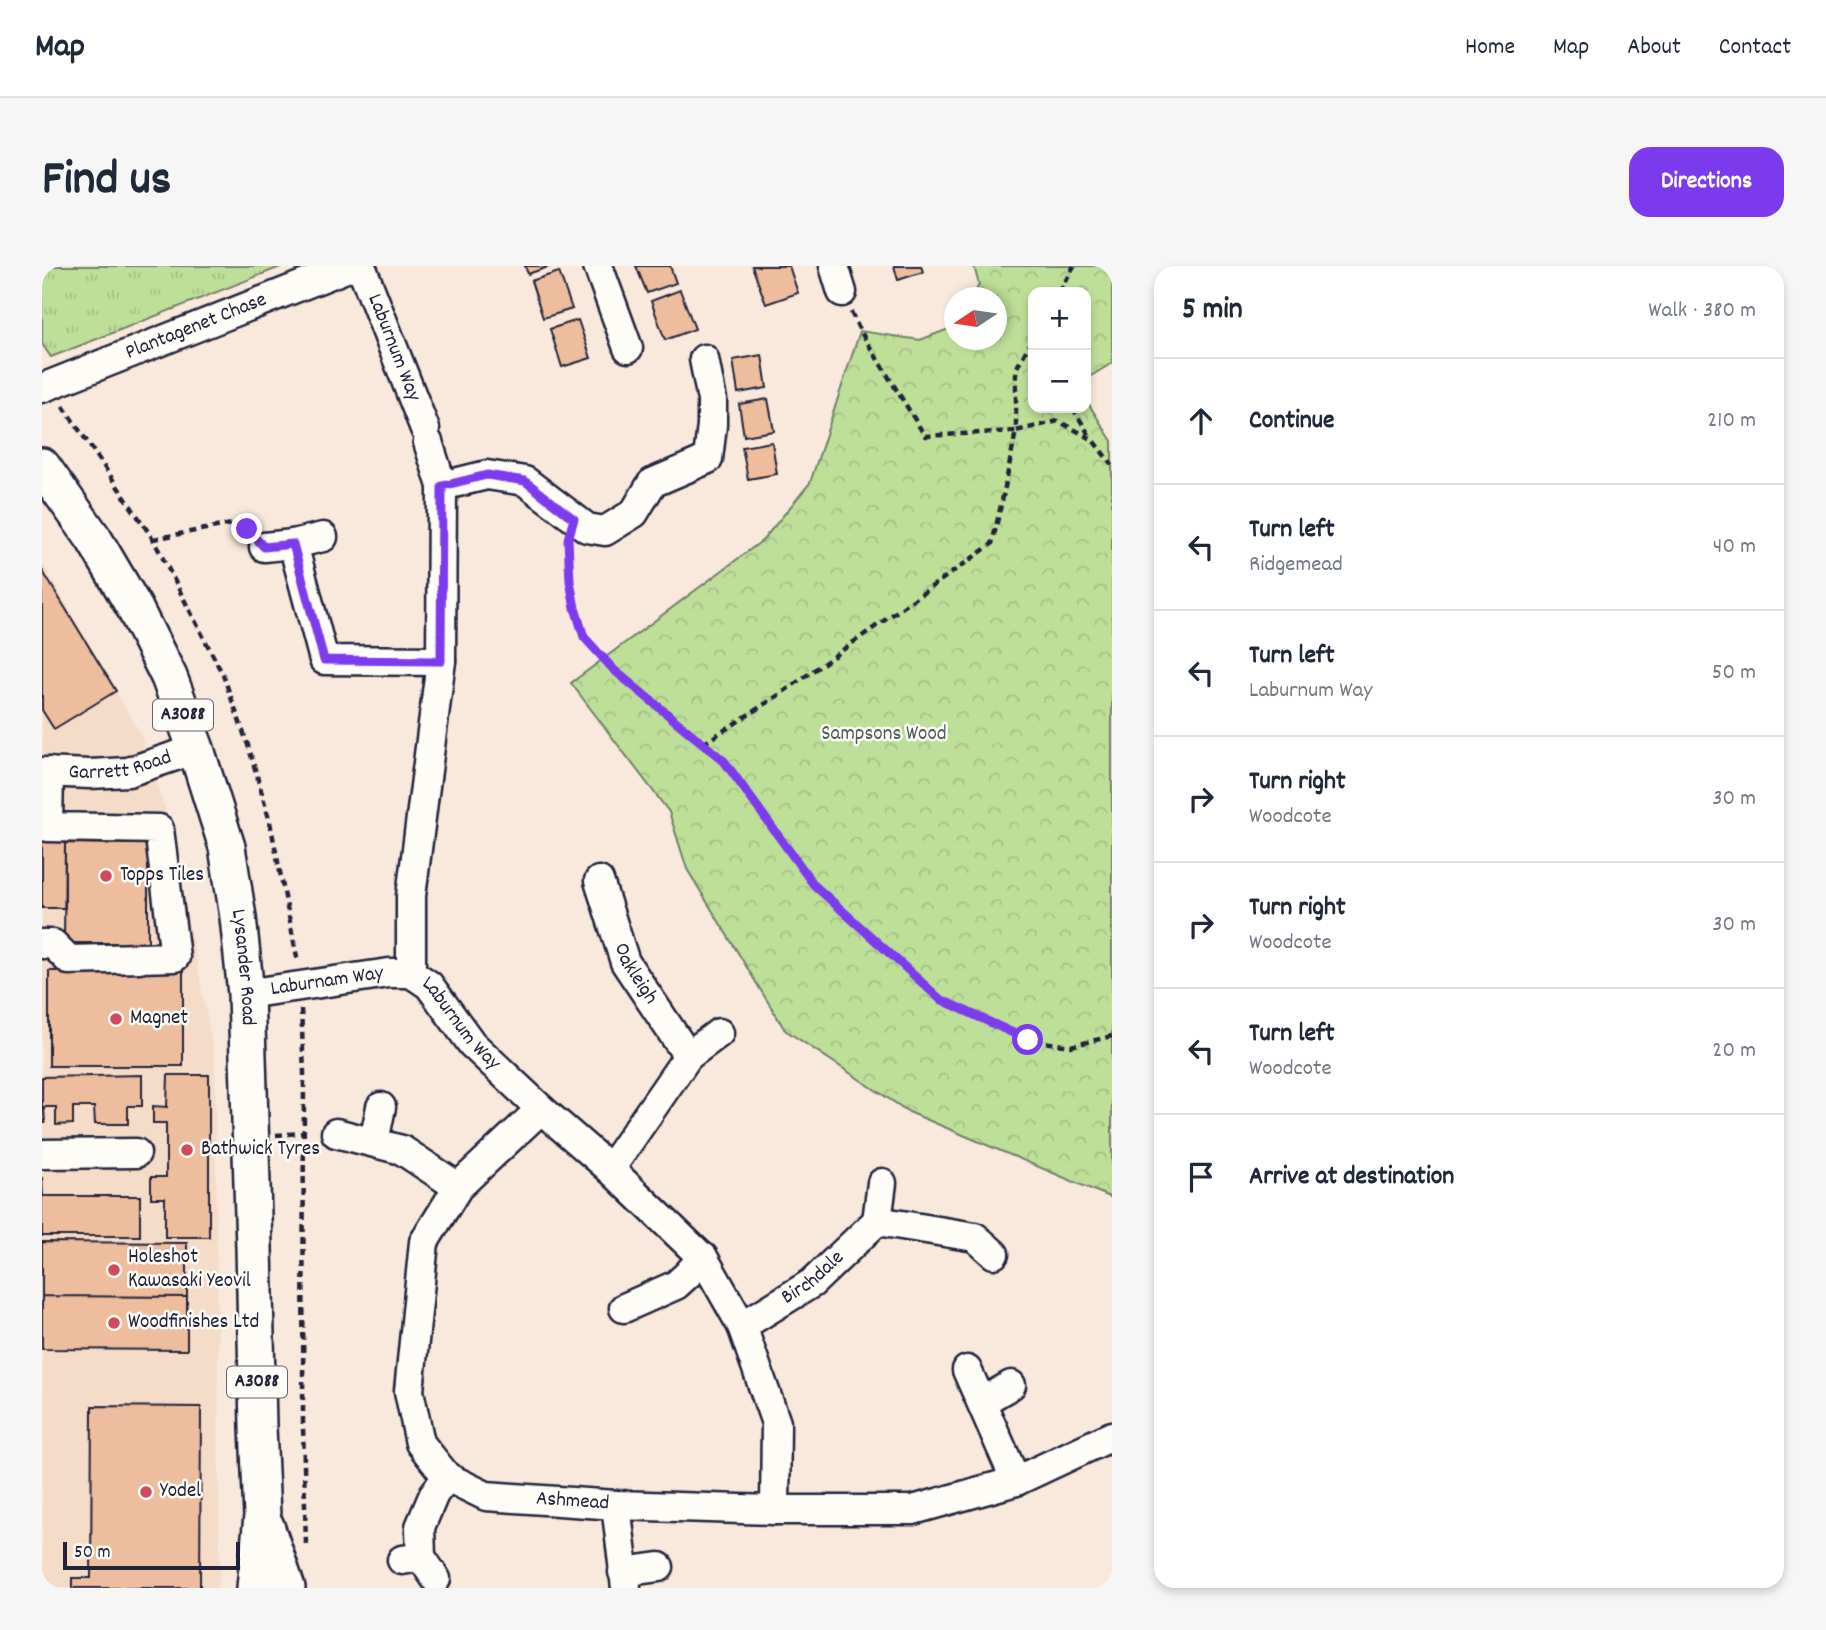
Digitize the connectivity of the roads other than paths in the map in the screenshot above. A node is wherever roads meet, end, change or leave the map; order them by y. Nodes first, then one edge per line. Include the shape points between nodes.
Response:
1 (351, 266) edge
2 (361, 266) edge
3 (598, 266) edge
4 (628, 348) dead end
5 (704, 359) dead end
6 (42, 388) edge
7 (42, 466) edge
8 (442, 486) junction
9 (323, 537) dead end
10 (293, 544) junction
11 (264, 547) road end
12 (441, 661) junction
13 (196, 749) junction
14 (45, 772) edge
15 (599, 881) dead end
16 (42, 944) edge
17 (411, 974) junction
18 (246, 994) junction
19 (719, 1033) dead end
20 (688, 1056) junction
21 (381, 1107) dead end
22 (541, 1109) junction
23 (336, 1133) dead end
24 (374, 1142) junction
25 (136, 1153) dead end
26 (42, 1154) edge
27 (610, 1169) junction
28 (882, 1183) dead end
29 (458, 1187) junction
30 (877, 1221) junction
31 (994, 1254) dead end
32 (702, 1257) junction
33 (624, 1308) dead end
34 (742, 1326) junction
35 (967, 1370) dead end
36 (1010, 1385) dead end
37 (982, 1402) junction
38 (1112, 1436) edge
39 (447, 1477) junction
40 (1016, 1482) junction
41 (616, 1505) junction
42 (775, 1510) junction
43 (262, 1516) junction
44 (420, 1565) dead end
45 (659, 1567) dead end
46 (625, 1580) edge
47 (255, 1588) edge
48 (287, 1588) edge

1 - 6 street, Plantagenet Chase
2 - 8 street, Laburnum Way
3 - 4 street
5 - 8 street via 712,400 708,458 652,483 634,513 605,531 587,528 525,481 487,475
7 - 13 main road, Lysander Road / A3088 via 94,539 134,607 169,677
8 - 12 street, Laburnum Way
9 - 10 street
10 - 11 street
10 - 12 street via 324,660
12 - 17 street, Laburnum Way via 411,895
13 - 14 street, Garrett Road via 128,772
13 - 18 main road, Lysander Road / A3088 via 227,847
14 - 16 street via 48,827 159,829 176,957 69,960 53,944
15 - 20 street, Oakleigh via 625,962
17 - 18 street, Laburnam Way via 389,973
17 - 22 street, Laburnum Way via 429,985 472,1044
18 - 43 main road, Lysander Road / A3088
19 - 20 street
20 - 27 street
21 - 24 street
22 - 27 street, Laburnum Way
22 - 29 street, Ashmead
23 - 24 street
24 - 29 street via 402,1150
25 - 26 street
27 - 32 street, Laburnum Way
28 - 30 street
29 - 39 street, Ashmead via 424,1242 409,1391 420,1443
30 - 31 street via 975,1237
30 - 34 street, Birchdale via 812,1283
32 - 33 street via 676,1285
32 - 34 street, Laburnum Way
34 - 42 street, Laburnum Way via 776,1423
35 - 37 street
36 - 37 street
37 - 40 street
38 - 40 street, Ashmead
39 - 41 street, Ashmead via 486,1496
39 - 44 street via 420,1527
40 - 42 street, Ashmead via 913,1510
41 - 42 street, Ashmead
41 - 46 street
43 - 47 main road, Lysander Road / A3088
43 - 48 main road, Lysander Road
45 - 46 street

